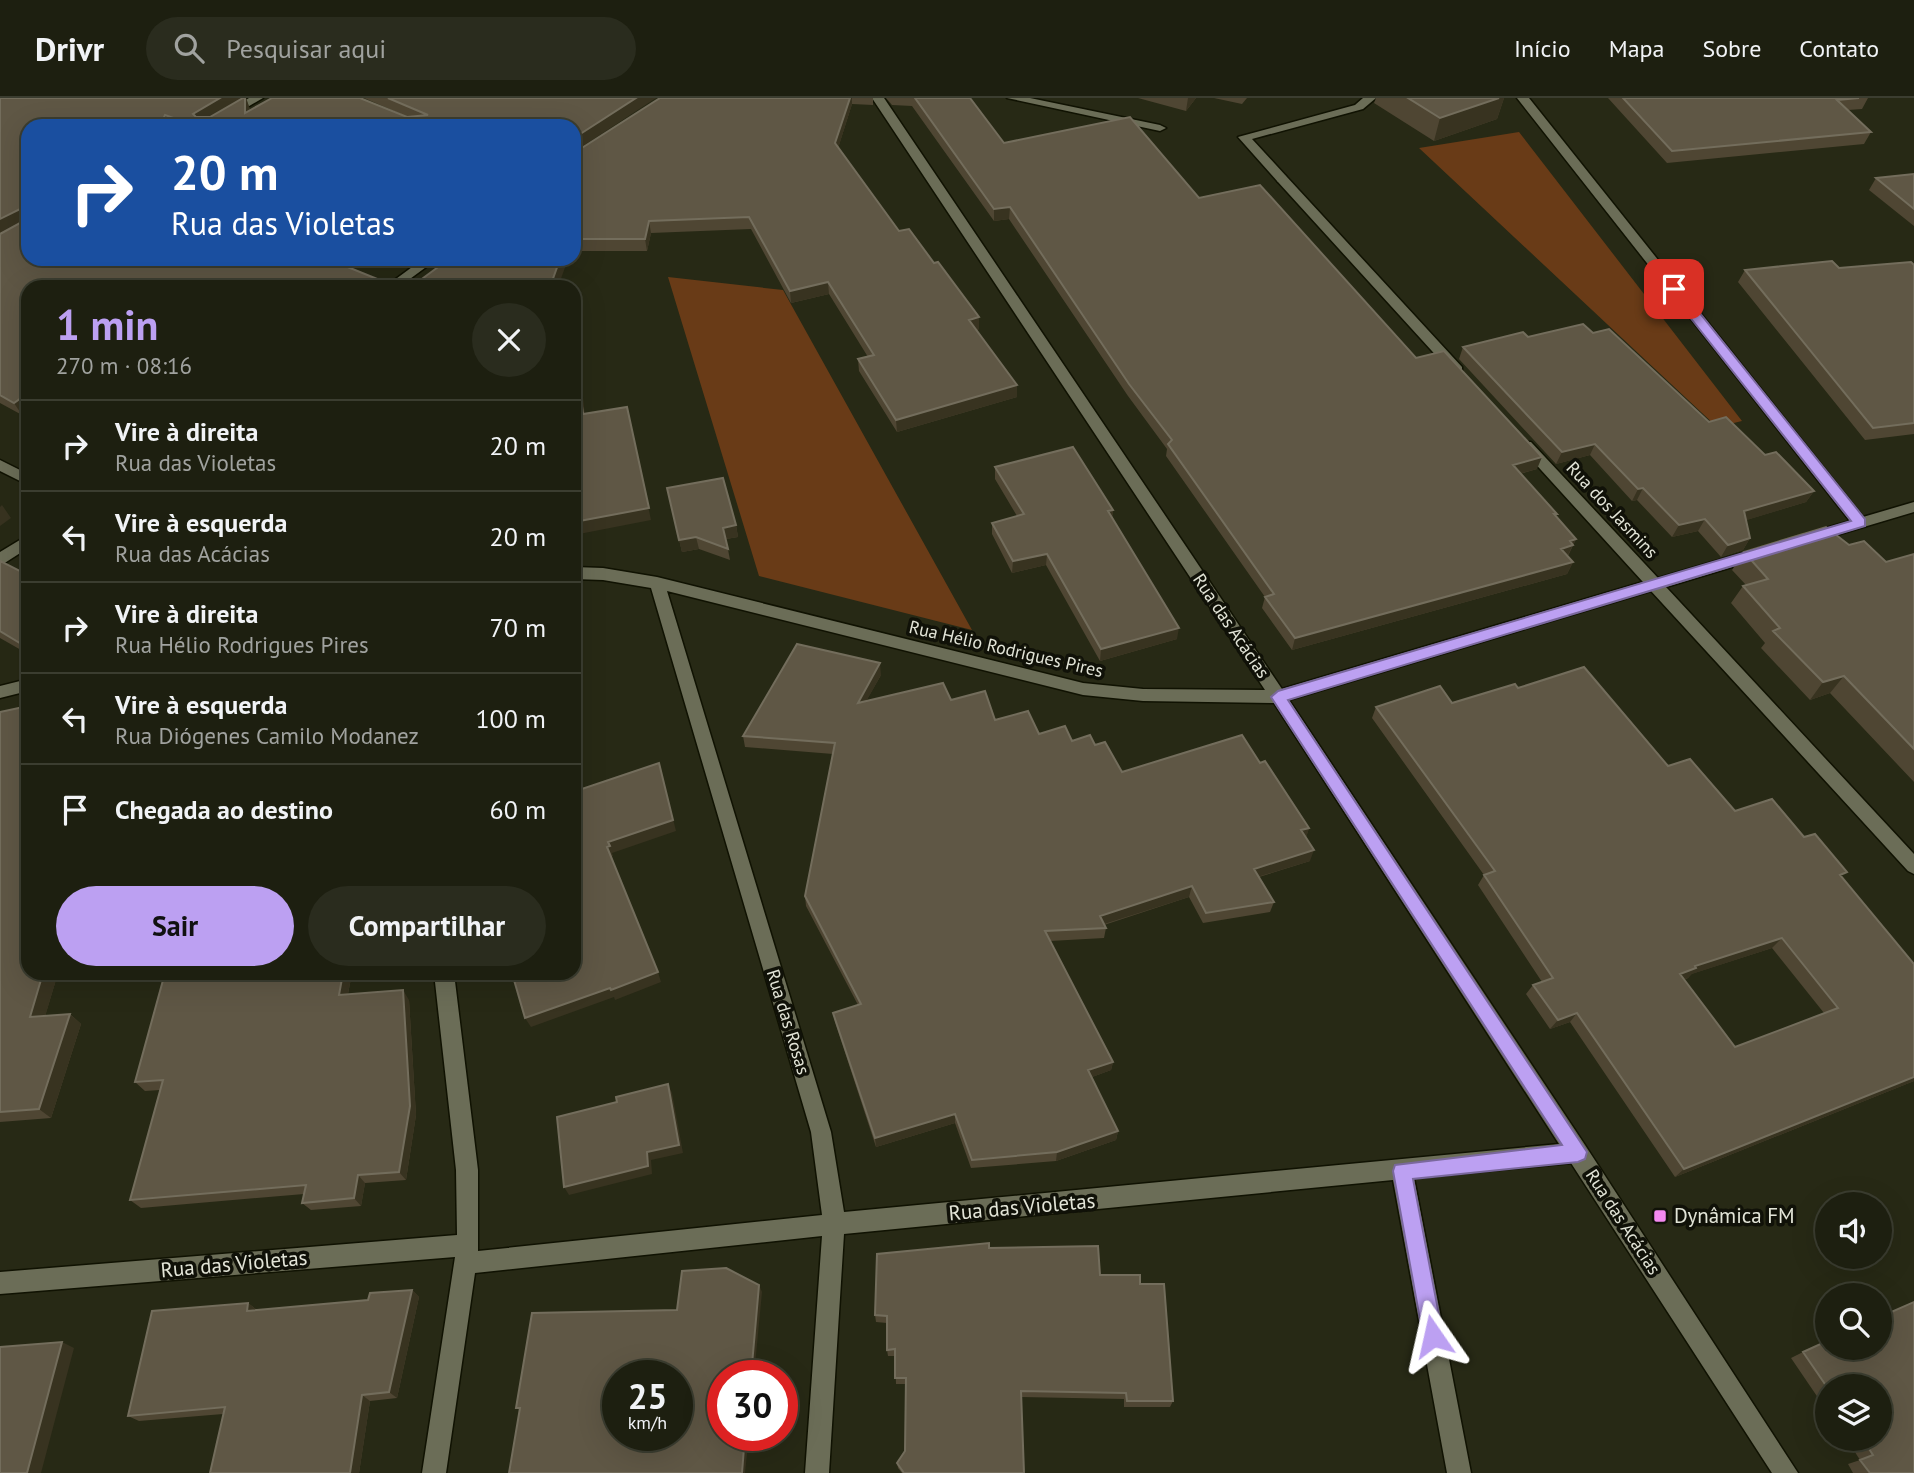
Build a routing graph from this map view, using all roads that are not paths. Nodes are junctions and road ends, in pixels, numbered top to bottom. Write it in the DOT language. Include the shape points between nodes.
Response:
graph roads {
  1 [pos="257,98"];
  2 [pos="878,98"];
  3 [pos="1013,98"];
  4 [pos="1370,98"];
  5 [pos="1523,98"];
  6 [pos="220,119"];
  7 [pos="1160,128"];
  8 [pos="421,266"];
  9 [pos="401,280"];
  10 [pos="1468,382"];
  11 [pos="1515,432"];
  12 [pos="0,465"];
  13 [pos="21,476"];
  14 [pos="1914,507"];
  15 [pos="1860,523"];
  16 [pos="1796,542"];
  17 [pos="21,545"];
  18 [pos="1770,550"];
  19 [pos="0,560"];
  20 [pos="581,573"];
  21 [pos="657,583"];
  22 [pos="1655,584"];
  23 [pos="21,687"];
  24 [pos="0,692"];
  25 [pos="1278,697"];
  26 [pos="1914,866"];
  27 [pos="445,980"];
  28 [pos="1578,1152"];
  29 [pos="1402,1171"];
  30 [pos="834,1224"];
  31 [pos="467,1254"];
  32 [pos="0,1283"];
  33 [pos="434,1473"];
  34 [pos="817,1473"];
  35 [pos="1459,1473"];
  36 [pos="1786,1473"];
  1 -- 6 [label="street"];
  2 -- 25 [label="street, Rua das Acácias"];
  3 -- 7 [label="street"];
  4 -- 10 [label="street" via="1359,107 1244,138"];
  5 -- 15 [label="street"];
  8 -- 9 [label="street"];
  11 -- 22 [label="street, Rua dos Jasmins"];
  12 -- 13 [label="street"];
  14 -- 15 [label="street"];
  15 -- 16 [label="street"];
  17 -- 19 [label="street"];
  18 -- 22 [label="street, Rua Hélio Rodrigues Pires"];
  20 -- 21 [label="street, Rua Hélio Rodrigues Pires"];
  21 -- 25 [label="street, Rua Hélio Rodrigues Pires" via="1083,689 1143,695"];
  21 -- 30 [label="street, Rua das Rosas" via="821,1132"];
  22 -- 25 [label="street, Rua Hélio Rodrigues Pires"];
  22 -- 26 [label="street, Rua dos Jasmins"];
  23 -- 24 [label="street"];
  25 -- 28 [label="street, Rua das Acácias"];
  27 -- 31 [label="street" via="467,1170"];
  28 -- 29 [label="street, Rua das Violetas"];
  28 -- 36 [label="street, Rua das Acácias"];
  29 -- 30 [label="street, Rua das Violetas"];
  29 -- 35 [label="street"];
  30 -- 31 [label="street, Rua das Violetas"];
  30 -- 34 [label="street, Rua das Rosas"];
  31 -- 32 [label="street, Rua das Violetas"];
  31 -- 33 [label="street"];
}
